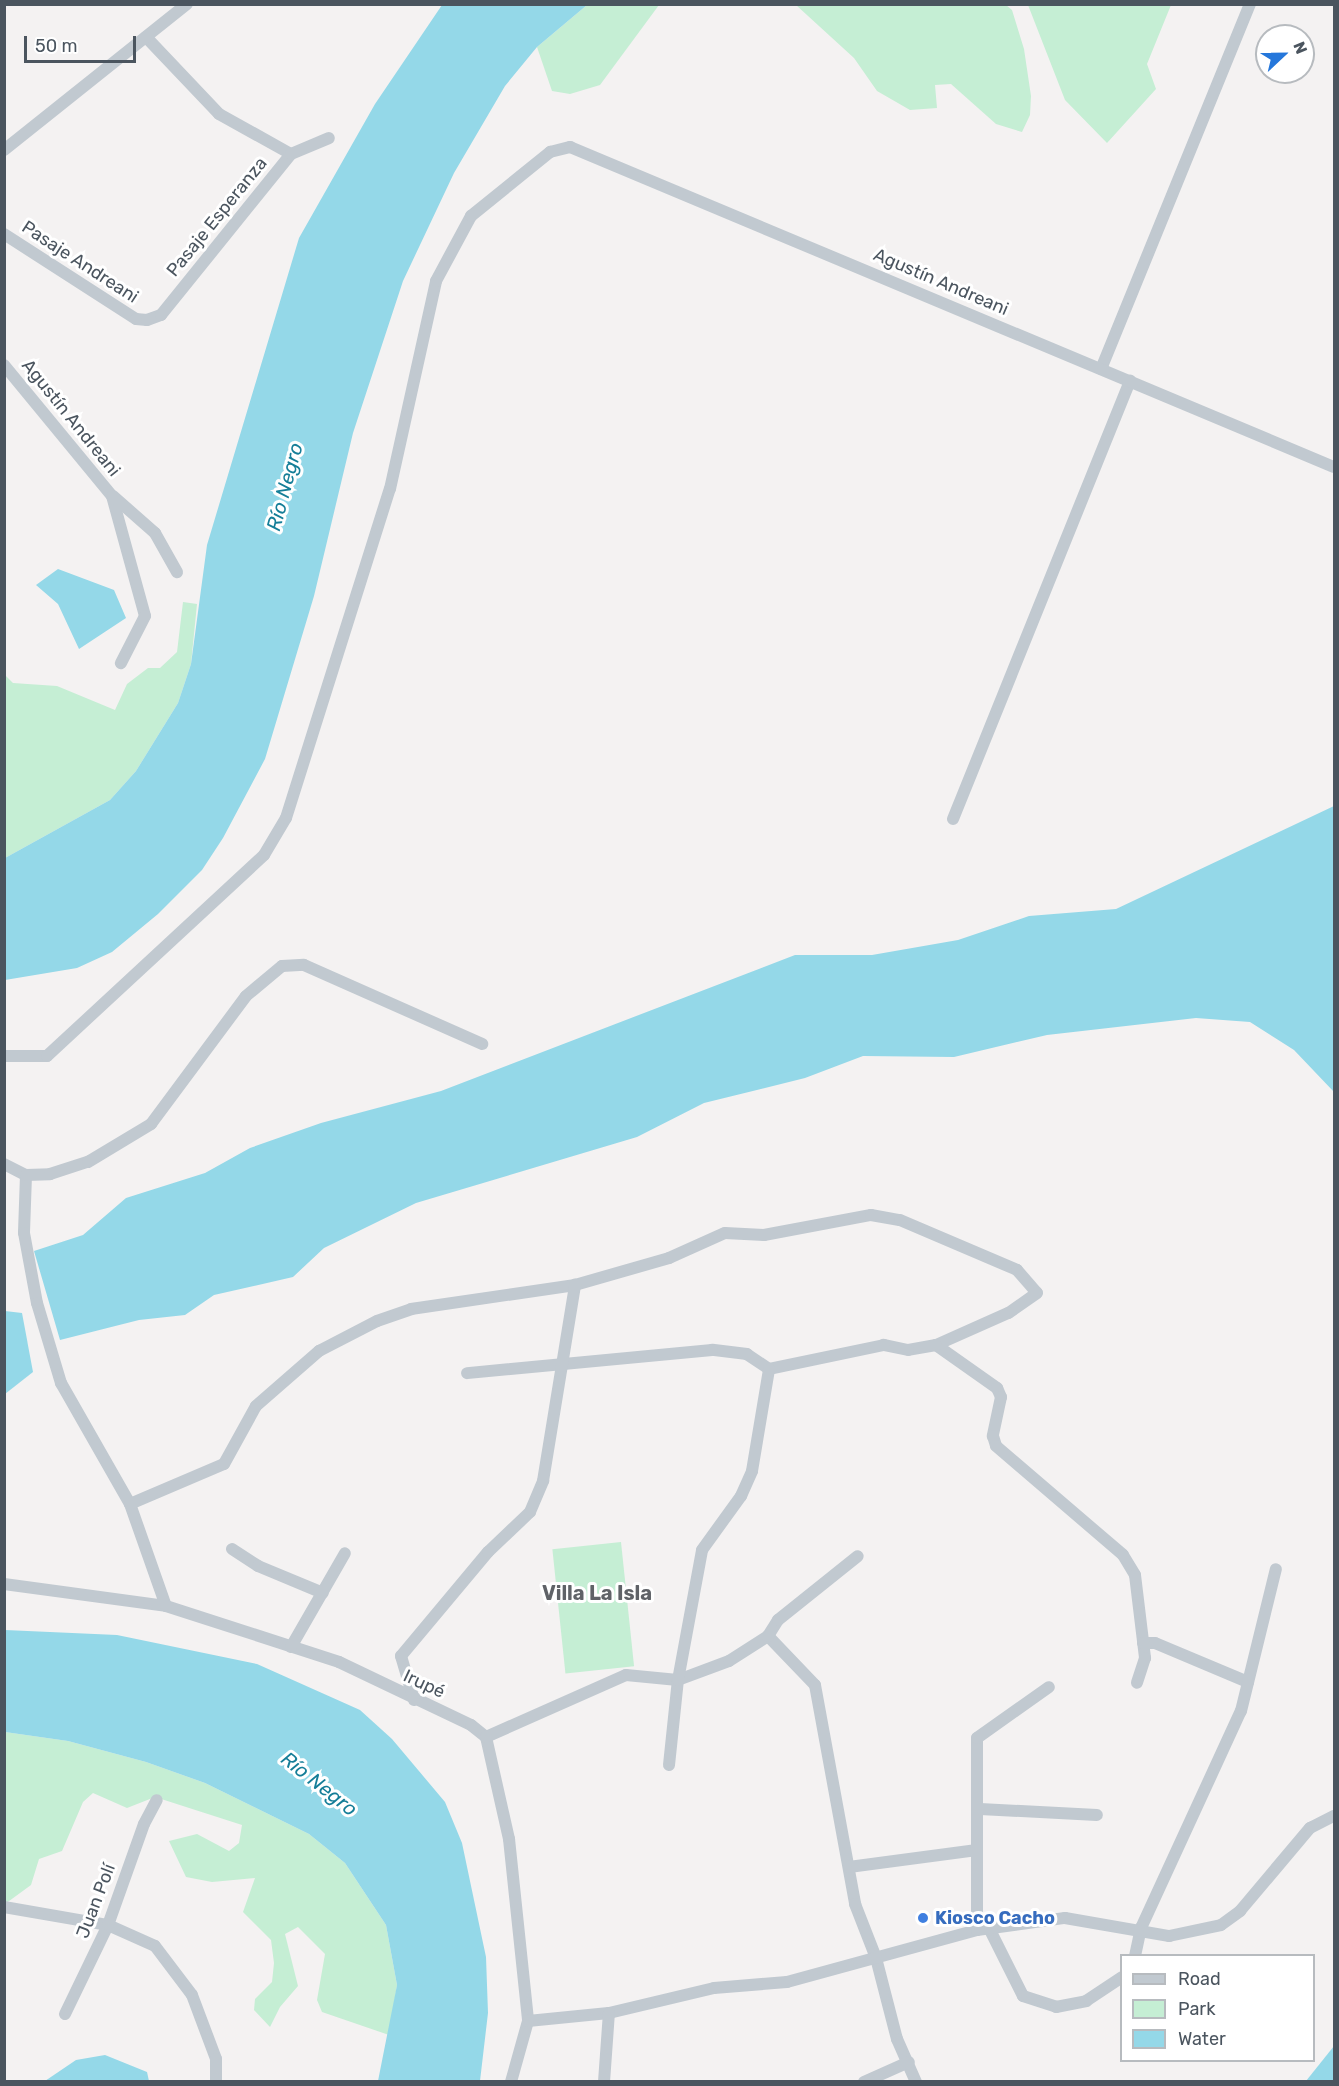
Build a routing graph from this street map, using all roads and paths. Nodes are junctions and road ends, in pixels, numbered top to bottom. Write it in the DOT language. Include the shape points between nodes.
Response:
graph roads {
  1 [pos="187,4"];
  2 [pos="1250,4"];
  3 [pos="146,37"];
  4 [pos="329,138"];
  5 [pos="4,150"];
  6 [pos="291,154"];
  7 [pos="4,234"];
  8 [pos="136,320"];
  9 [pos="4,364"];
  10 [pos="1101,369"];
  11 [pos="1130,380"];
  12 [pos="1335,467"];
  13 [pos="112,496"];
  14 [pos="177,572"];
  15 [pos="122,663"];
  16 [pos="953,819"];
  17 [pos="482,1044"];
  18 [pos="4,1056"];
  19 [pos="4,1164"];
  20 [pos="26,1175"];
  21 [pos="575,1285"];
  22 [pos="936,1345"];
  23 [pos="560,1365"];
  24 [pos="769,1368"];
  25 [pos="466,1373"];
  26 [pos="130,1504"];
  27 [pos="232,1549"];
  28 [pos="345,1552"];
  29 [pos="858,1556"];
  30 [pos="1276,1569"];
  31 [pos="4,1584"];
  32 [pos="322,1593"];
  33 [pos="166,1606"];
  34 [pos="768,1636"];
  35 [pos="1143,1643"];
  36 [pos="291,1647"];
  37 [pos="678,1680"];
  38 [pos="1248,1682"];
  39 [pos="1137,1683"];
  40 [pos="1049,1687"];
  41 [pos="414,1700"];
  42 [pos="486,1737"];
  43 [pos="669,1765"];
  44 [pos="157,1800"];
  45 [pos="980,1809"];
  46 [pos="1097,1815"];
  47 [pos="1335,1816"];
  48 [pos="977,1850"];
  49 [pos="849,1866"];
  50 [pos="4,1906"];
  51 [pos="108,1925"];
  52 [pos="1141,1928"];
  53 [pos="983,1929"];
  54 [pos="1135,1954"];
  55 [pos="876,1958"];
  56 [pos="1120,1978"];
  57 [pos="609,2013"];
  58 [pos="65,2014"];
  59 [pos="528,2021"];
  60 [pos="909,2062"];
  61 [pos="216,2082"];
  62 [pos="511,2082"];
  63 [pos="604,2082"];
  64 [pos="864,2082"];
  65 [pos="916,2082"];
  1 -- 3 [label="street"];
  2 -- 10 [label="street"];
  3 -- 5 [label="street"];
  3 -- 6 [label="street" via="219,114"];
  4 -- 6 [label="street, Pasaje Esperanza"];
  6 -- 8 [label="street, Pasaje Esperanza" via="161,315"];
  7 -- 8 [label="street, Pasaje Andreani"];
  9 -- 13 [label="street, Agustín Andreani"];
  10 -- 11 [label="street, Agustín Andreani"];
  10 -- 18 [label="street, Agustín Andreani" via="570,147 550,152 471,216 436,281 390,489 286,818 269,846 47,1056"];
  11 -- 12 [label="street, Agustín Andreani"];
  11 -- 16 [label="street"];
  13 -- 14 [label="street" via="155,533"];
  13 -- 15 [label="street, Agustín Andreani" via="145,616"];
  17 -- 20 [label="street" via="304,965 282,966 246,996 151,1124 88,1162 50,1174"];
  19 -- 20 [label="street"];
  20 -- 26 [label="street" via="24,1233 37,1303 62,1383"];
  21 -- 22 [label="street" via="669,1258 725,1233 764,1235 871,1215 900,1220 1017,1270 1037,1293 1008,1313"];
  21 -- 23 [label="street"];
  21 -- 26 [label="street" via="431,1305 377,1321 319,1351 256,1406 224,1464"];
  22 -- 24 [label="street" via="908,1350 884,1345"];
  22 -- 35 [label="street" via="997,1388 1001,1397 993,1436 996,1446 1123,1555 1135,1575"];
  23 -- 24 [label="street" via="712,1350 747,1354"];
  23 -- 25 [label="street"];
  23 -- 41 [label="street" via="543,1481 530,1512 488,1552 401,1656"];
  24 -- 37 [label="street" via="752,1471 741,1496 702,1551"];
  26 -- 33 [label="street"];
  27 -- 32 [label="street" via="258,1566"];
  28 -- 32 [label="street"];
  29 -- 34 [label="street" via="778,1620"];
  30 -- 38 [label="street"];
  31 -- 33 [label="street, Irupé"];
  32 -- 36 [label="street"];
  33 -- 36 [label="street, Irupé"];
  34 -- 37 [label="street" via="729,1661"];
  34 -- 49 [label="street" via="815,1685"];
  35 -- 38 [label="street" via="1155,1643"];
  35 -- 39 [label="street" via="1145,1658"];
  36 -- 41 [label="street, Irupé" via="339,1662"];
  37 -- 42 [label="street" via="626,1675"];
  37 -- 43 [label="street"];
  38 -- 52 [label="street" via="1241,1711"];
  40 -- 45 [label="street" via="977,1738"];
  41 -- 42 [label="street, Irupé"];
  42 -- 59 [label="street" via="509,1839"];
  44 -- 51 [label="street, Juan Polí"];
  45 -- 46 [label="street"];
  45 -- 48 [label="street"];
  47 -- 52 [label="street" via="1310,1828 1240,1911 1221,1925 1169,1936"];
  48 -- 49 [label="street"];
  48 -- 53 [label="street"];
  49 -- 55 [label="street" via="855,1904"];
  50 -- 51 [label="street"];
  51 -- 58 [label="street, Juan Polí"];
  51 -- 61 [label="street" via="155,1946 192,1995 216,2059"];
  52 -- 53 [label="street" via="1065,1918"];
  52 -- 54 [label="street"];
  53 -- 55 [label="street"];
  53 -- 56 [label="street" via="1023,1996 1056,2007 1086,2001"];
  55 -- 57 [label="street" via="787,1982 714,1988"];
  55 -- 60 [label="street" via="897,2039"];
  57 -- 59 [label="street"];
  57 -- 63 [label="street"];
  59 -- 62 [label="street"];
  60 -- 64 [label="street"];
  60 -- 65 [label="street"];
}
